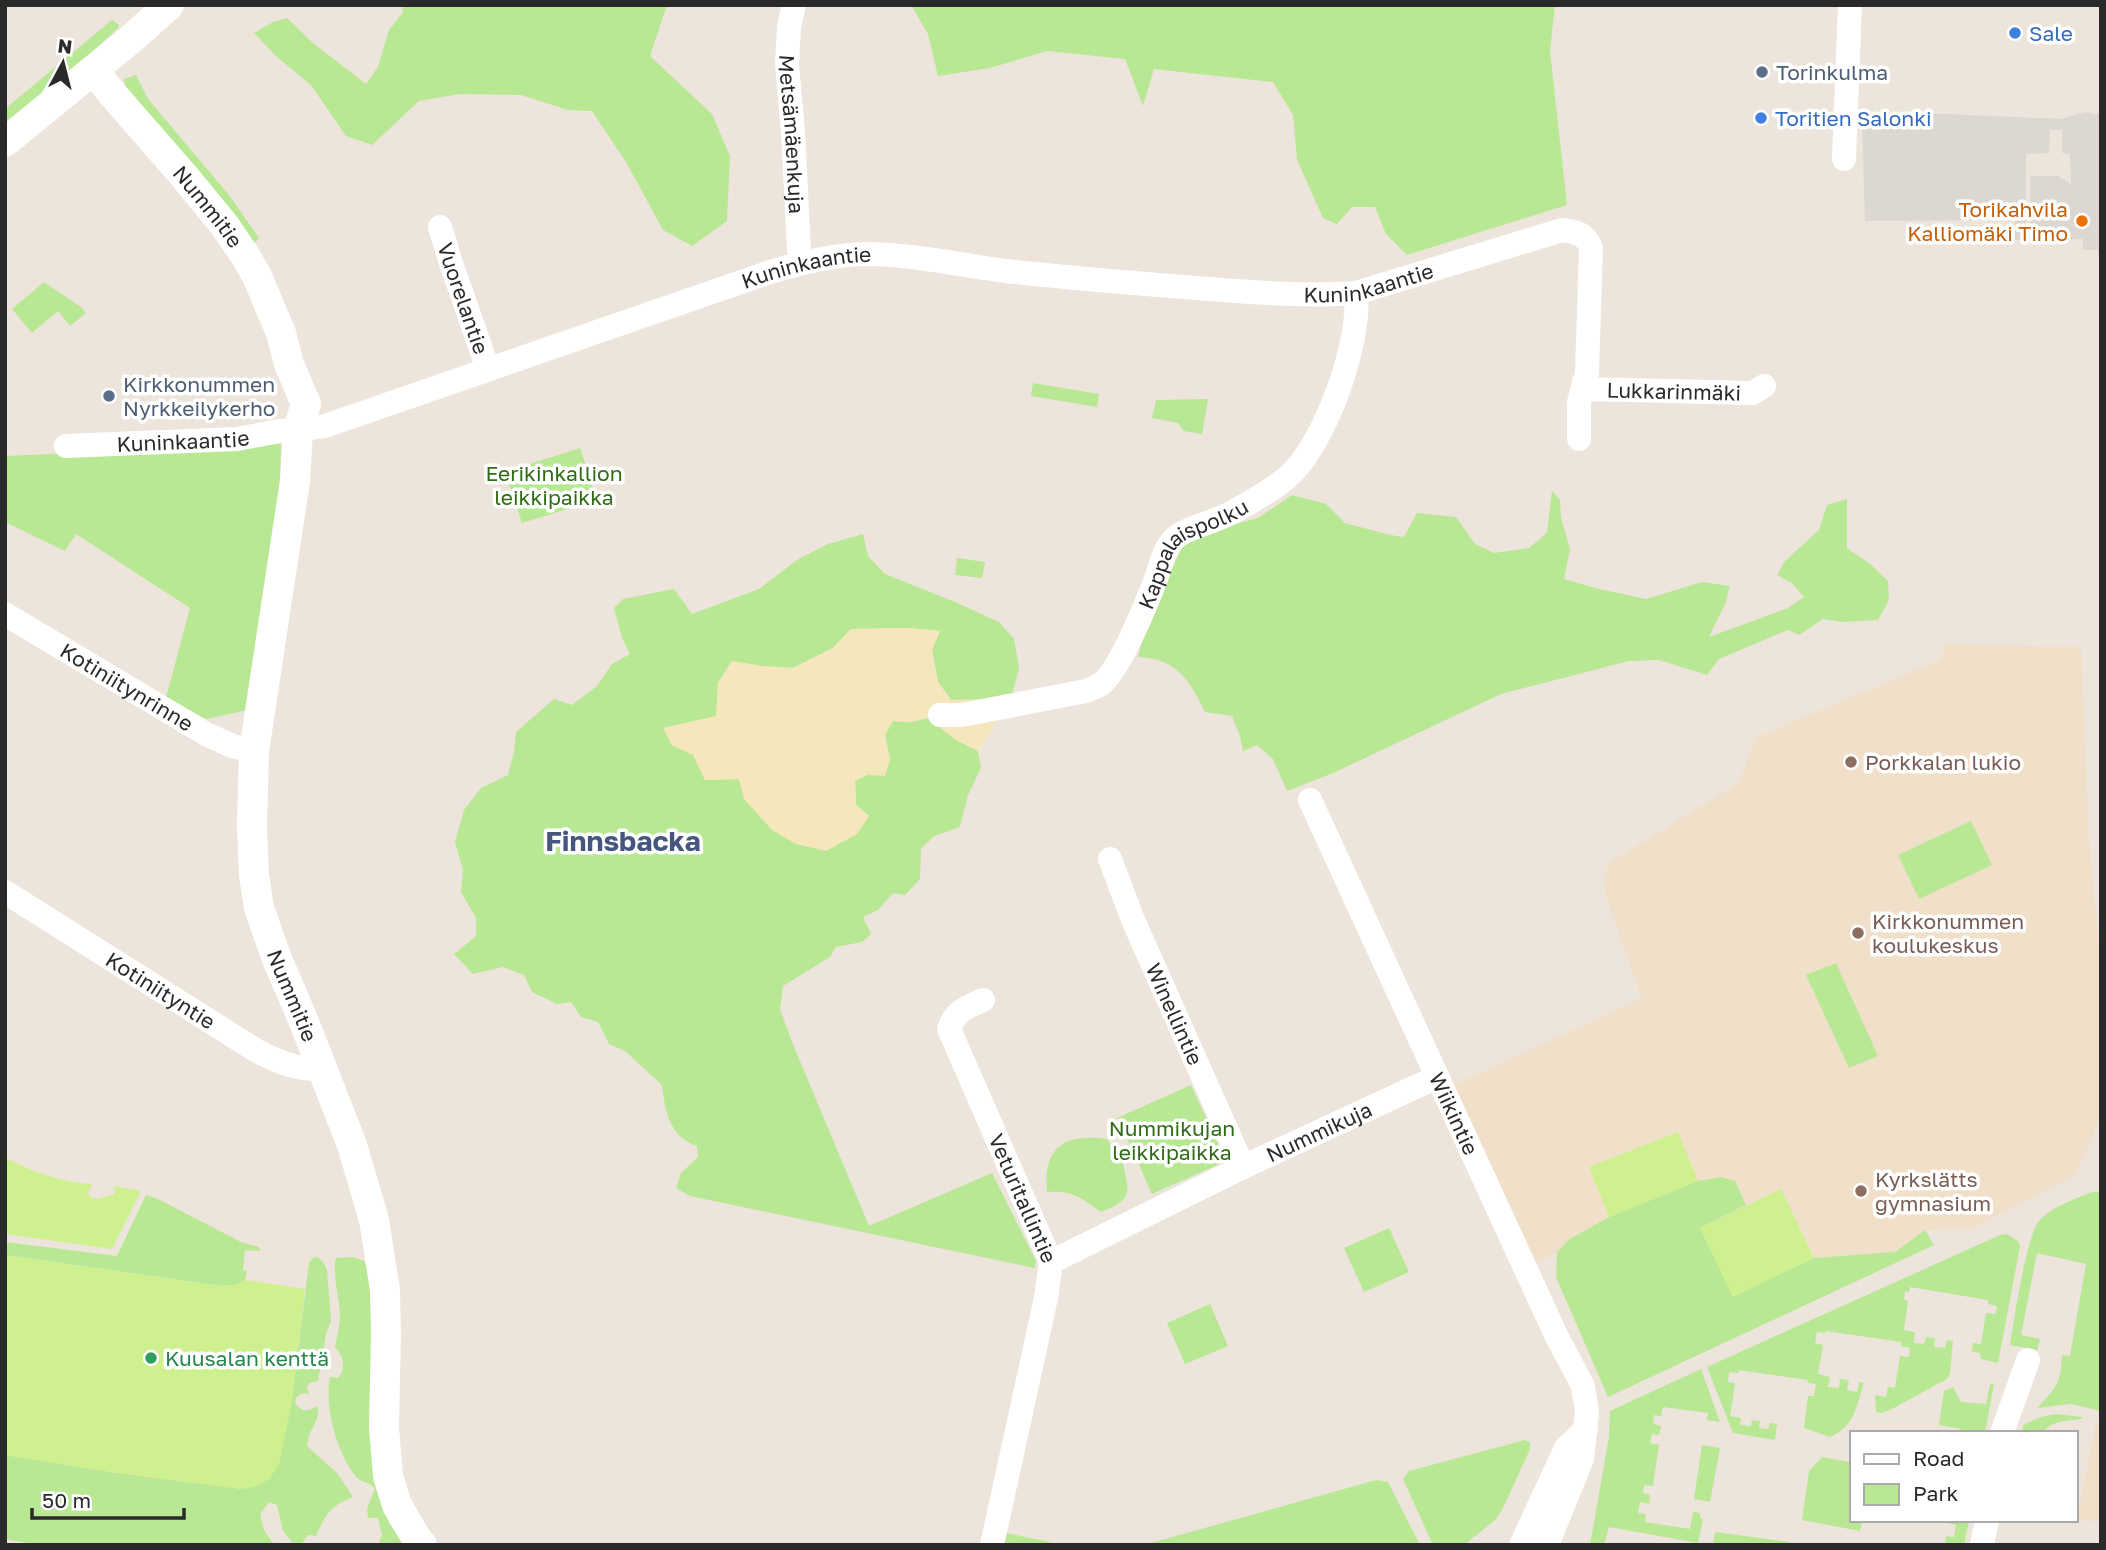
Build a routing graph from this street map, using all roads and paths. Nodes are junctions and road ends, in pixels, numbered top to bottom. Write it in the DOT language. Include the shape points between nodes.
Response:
graph roads {
  1 [pos="169,5"];
  2 [pos="794,5"];
  3 [pos="1850,5"];
  4 [pos="94,70"];
  5 [pos="5,142"];
  6 [pos="1844,159"];
  7 [pos="440,227"];
  8 [pos="1562,230"];
  9 [pos="803,262"];
  10 [pos="1356,293"];
  11 [pos="488,369"];
  12 [pos="1764,386"];
  13 [pos="1583,389"];
  14 [pos="298,430"];
  15 [pos="1579,439"];
  16 [pos="66,446"];
  17 [pos="5,614"];
  18 [pos="940,715"];
  19 [pos="254,751"];
  20 [pos="1310,800"];
  21 [pos="1110,859"];
  22 [pos="5,891"];
  23 [pos="983,1000"];
  24 [pos="322,1069"];
  25 [pos="1437,1077"];
  26 [pos="1243,1167"];
  27 [pos="1051,1262"];
  28 [pos="2028,1360"];
  29 [pos="1586,1429"];
  30 [pos="2003,1431"];
  31 [pos="1987,1522"];
  32 [pos="422,1545"];
  33 [pos="992,1545"];
  34 [pos="1521,1545"];
  35 [pos="1546,1545"];
  36 [pos="1982,1545"];
  1 -- 4 [label="street"];
  2 -- 9 [label="street, Metsämäenkuja" via="787,64"];
  3 -- 6 [label="street"];
  4 -- 5 [label="street"];
  4 -- 14 [label="street, Nummitie" via="225,226 257,276 281,333 289,364 289,407"];
  7 -- 11 [label="street, Vuorelantie"];
  8 -- 10 [label="street, Kuninkaantie"];
  8 -- 13 [label="street, Lukkarinmäki" via="1579,233 1591,248"];
  9 -- 10 [label="street, Kuninkaantie" via="863,254 903,256 1127,283 1245,292"];
  9 -- 11 [label="street, Kuninkaantie"];
  10 -- 18 [label="street, Kappalaispolku" via="1358,310 1350,350 1317,440 1272,489 1226,516 1175,537 1109,676 1086,691 962,715"];
  11 -- 14 [label="street, Kuninkaantie" via="340,422"];
  12 -- 13 [label="street, Lukkarinmäki" via="1753,393"];
  13 -- 15 [label="street, Lukkarinmäki"];
  14 -- 16 [label="street, Kuninkaantie" via="237,439"];
  14 -- 19 [label="street, Nummitie" via="295,481"];
  17 -- 19 [label="street, Kotiniitynrinne" via="206,734"];
  19 -- 24 [label="street, Nummitie" via="252,825 259,908"];
  20 -- 25 [label="street, Wiikintie"];
  21 -- 26 [label="street, Winellintie"];
  22 -- 24 [label="street, Kotiniityntie" via="257,1051 286,1066"];
  23 -- 27 [label="street, Veturitallintie" via="959,1011 950,1029"];
  24 -- 32 [label="street, Nummitie" via="352,1145 374,1220 385,1290 388,1476 397,1505"];
  25 -- 26 [label="street, Nummikuja"];
  25 -- 29 [label="street, Wiikintie" via="1583,1386"];
  26 -- 27 [label="street, Nummikuja"];
  27 -- 33 [label="street, Veturitallintie"];
  28 -- 30 [label="street"];
  29 -- 34 [label="street" via="1566,1448"];
  29 -- 35 [label="street, Wiikintie" via="1582,1459"];
  31 -- 36 [label="street"];
}
